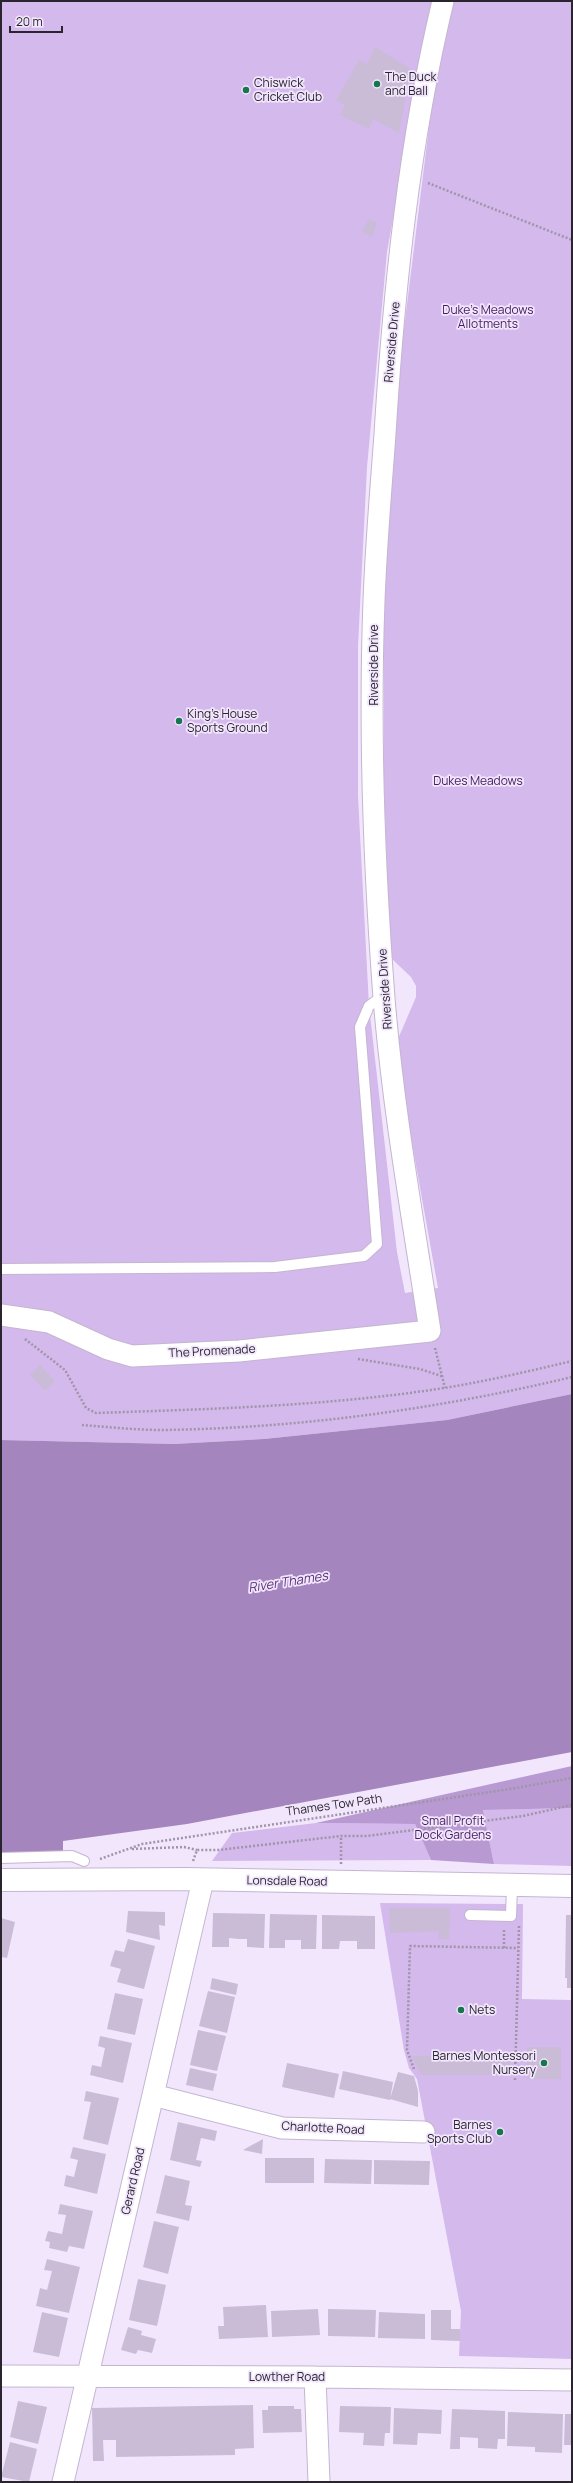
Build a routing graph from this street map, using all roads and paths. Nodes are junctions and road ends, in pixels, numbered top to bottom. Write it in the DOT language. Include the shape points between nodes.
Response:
graph roads {
  1 [pos="443,1"];
  2 [pos="411,176"];
  3 [pos="572,240"];
  4 [pos="384,995"];
  5 [pos="1,1269"];
  6 [pos="1,1315"];
  7 [pos="430,1331"];
  8 [pos="19,1336"];
  9 [pos="353,1358"];
  10 [pos="572,1361"];
  11 [pos="444,1377"];
  12 [pos="572,1377"];
  13 [pos="445,1388"];
  14 [pos="82,1425"];
  15 [pos="572,1778"];
  16 [pos="572,1805"];
  17 [pos="341,1836"];
  18 [pos="127,1850"];
  19 [pos="197,1850"];
  20 [pos="1,1858"];
  21 [pos="101,1859"];
  22 [pos="84,1861"];
  23 [pos="194,1879"];
  24 [pos="1,1880"];
  25 [pos="340,1881"];
  26 [pos="512,1886"];
  27 [pos="572,1886"];
  28 [pos="470,1915"];
  29 [pos="519,1925"];
  30 [pos="504,1937"];
  31 [pos="504,1948"];
  32 [pos="518,1948"];
  33 [pos="414,2069"];
  34 [pos="515,2080"];
  35 [pos="153,2096"];
  36 [pos="424,2132"];
  37 [pos="1,2376"];
  38 [pos="87,2377"];
  39 [pos="315,2377"];
  40 [pos="572,2380"];
  41 [pos="63,2482"];
  42 [pos="319,2482"];
  1 -- 2 [label="street, Riverside Drive" via="413,145"];
  2 -- 3 [label="path"];
  2 -- 4 [label="street, Riverside Drive" via="389,372 374,601 376,864"];
  4 -- 5 [label="lane" via="369,1006 360,1027 377,1244 364,1256 275,1266"];
  4 -- 7 [label="street, Riverside Drive" via="407,1183"];
  6 -- 7 [label="street, The Promenade" via="48,1322 108,1349 132,1356 239,1351"];
  7 -- 11 [label="path"];
  8 -- 13 [label="path" via="46,1353 65,1370 86,1408 96,1413 238,1408"];
  9 -- 11 [label="path" via="420,1369"];
  10 -- 13 [label="path"];
  11 -- 13 [label="path"];
  12 -- 14 [label="path" via="434,1406 326,1420 162,1430"];
  15 -- 18 [label="path, Thames Tow Path" via="510,1790 150,1843"];
  16 -- 17 [label="path" via="523,1816 367,1836"];
  17 -- 19 [label="path" via="218,1850"];
  17 -- 25 [label="path"];
  18 -- 19 [label="path" via="184,1847"];
  18 -- 21 [label="path, Thames Tow Path"];
  19 -- 23 [label="path"];
  20 -- 22 [label="lane" via="72,1856"];
  23 -- 24 [label="main road, Lonsdale Road"];
  23 -- 25 [label="main road, Lonsdale Road"];
  23 -- 35 [label="street, Gerard Road"];
  25 -- 26 [label="main road, Lonsdale Road"];
  26 -- 27 [label="main road, Lonsdale Road"];
  26 -- 28 [label="lane" via="511,1916"];
  29 -- 32 [label="path"];
  30 -- 31 [label="path"];
  31 -- 32 [label="path"];
  31 -- 33 [label="path" via="410,1946 407,2050"];
  32 -- 34 [label="path"];
  35 -- 36 [label="street, Charlotte Road" via="282,2128"];
  35 -- 38 [label="street, Gerard Road"];
  37 -- 38 [label="street, Lowther Road"];
  38 -- 39 [label="street, Lowther Road"];
  38 -- 41 [label="street, Gerard Road"];
  39 -- 40 [label="street, Lowther Road"];
  39 -- 42 [label="street"];
}
